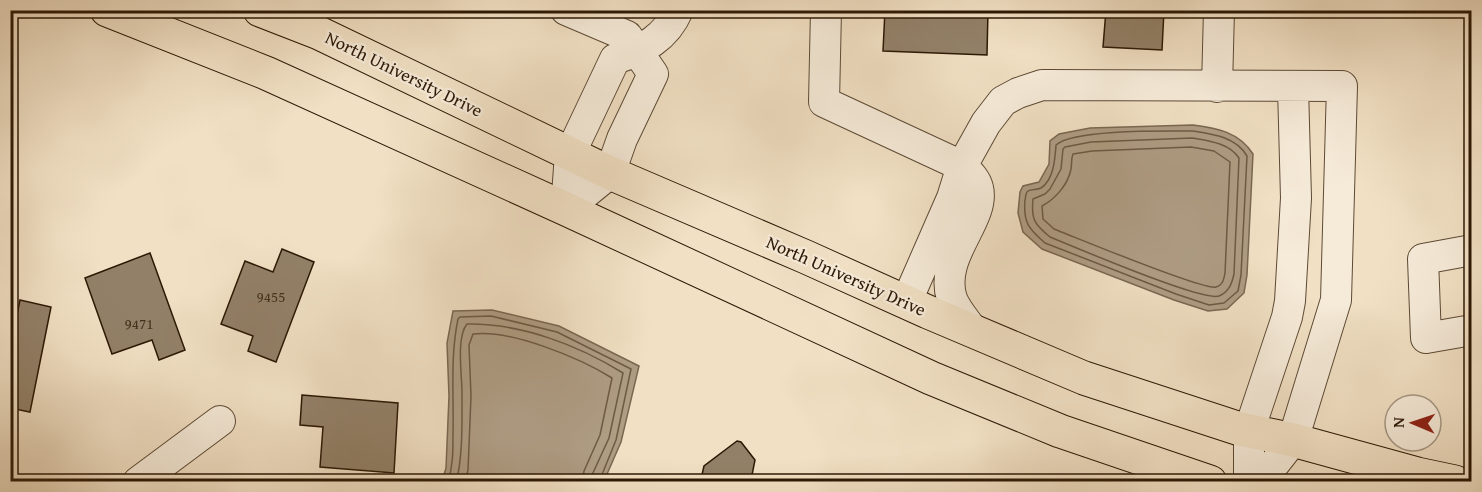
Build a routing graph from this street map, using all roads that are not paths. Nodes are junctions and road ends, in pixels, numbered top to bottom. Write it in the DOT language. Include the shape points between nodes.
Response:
graph roads {
  1 [pos="107,10"];
  2 [pos="260,10"];
  3 [pos="566,10"];
  4 [pos="678,10"];
  5 [pos="826,10"];
  6 [pos="1219,10"];
  7 [pos="595,16"];
  8 [pos="638,52"];
  9 [pos="1217,87"];
  10 [pos="1293,87"];
  11 [pos="570,154"];
  12 [pos="962,166"];
  13 [pos="610,173"];
  14 [pos="566,209"];
  15 [pos="1472,250"];
  16 [pos="906,303"];
  17 [pos="1472,330"];
  18 [pos="972,331"];
  19 [pos="220,421"];
  20 [pos="1249,431"];
  21 [pos="1293,441"];
  22 [pos="138,482"];
  23 [pos="1210,482"];
  24 [pos="1249,482"];
  25 [pos="1260,482"];
  26 [pos="1455,482"];
  1 -- 14 [label="main road" via="266,74"];
  2 -- 11 [label="main road, North University Drive" via="318,33"];
  3 -- 7 [label="street"];
  4 -- 8 [label="street" via="671,27"];
  5 -- 12 [label="street" via="824,102"];
  6 -- 9 [label="street"];
  7 -- 8 [label="street" via="627,36"];
  8 -- 11 [label="street" via="615,59"];
  8 -- 13 [label="street" via="653,74"];
  9 -- 10 [label="street"];
  9 -- 12 [label="street" via="1042,85 1003,101"];
  10 -- 20 [label="street" via="1296,198 1290,301"];
  10 -- 21 [label="street" via="1342,86 1336,300"];
  11 -- 13 [label="main road, North University Drive"];
  11 -- 14 [label="street"];
  12 -- 16 [label="street"];
  12 -- 18 [label="street" via="979,189 977,209 952,263 952,299"];
  13 -- 14 [label="street"];
  13 -- 16 [label="main road, North University Drive"];
  14 -- 23 [label="main road" via="931,378 1060,431"];
  15 -- 17 [label="street" via="1423,259 1426,338"];
  16 -- 18 [label="main road, North University Drive"];
  18 -- 20 [label="main road, North University Drive" via="1084,378"];
  19 -- 22 [label="street"];
  20 -- 21 [label="main road, North University Drive"];
  20 -- 24 [label="street"];
  21 -- 25 [label="street"];
  21 -- 26 [label="main road, North University Drive"];
}
